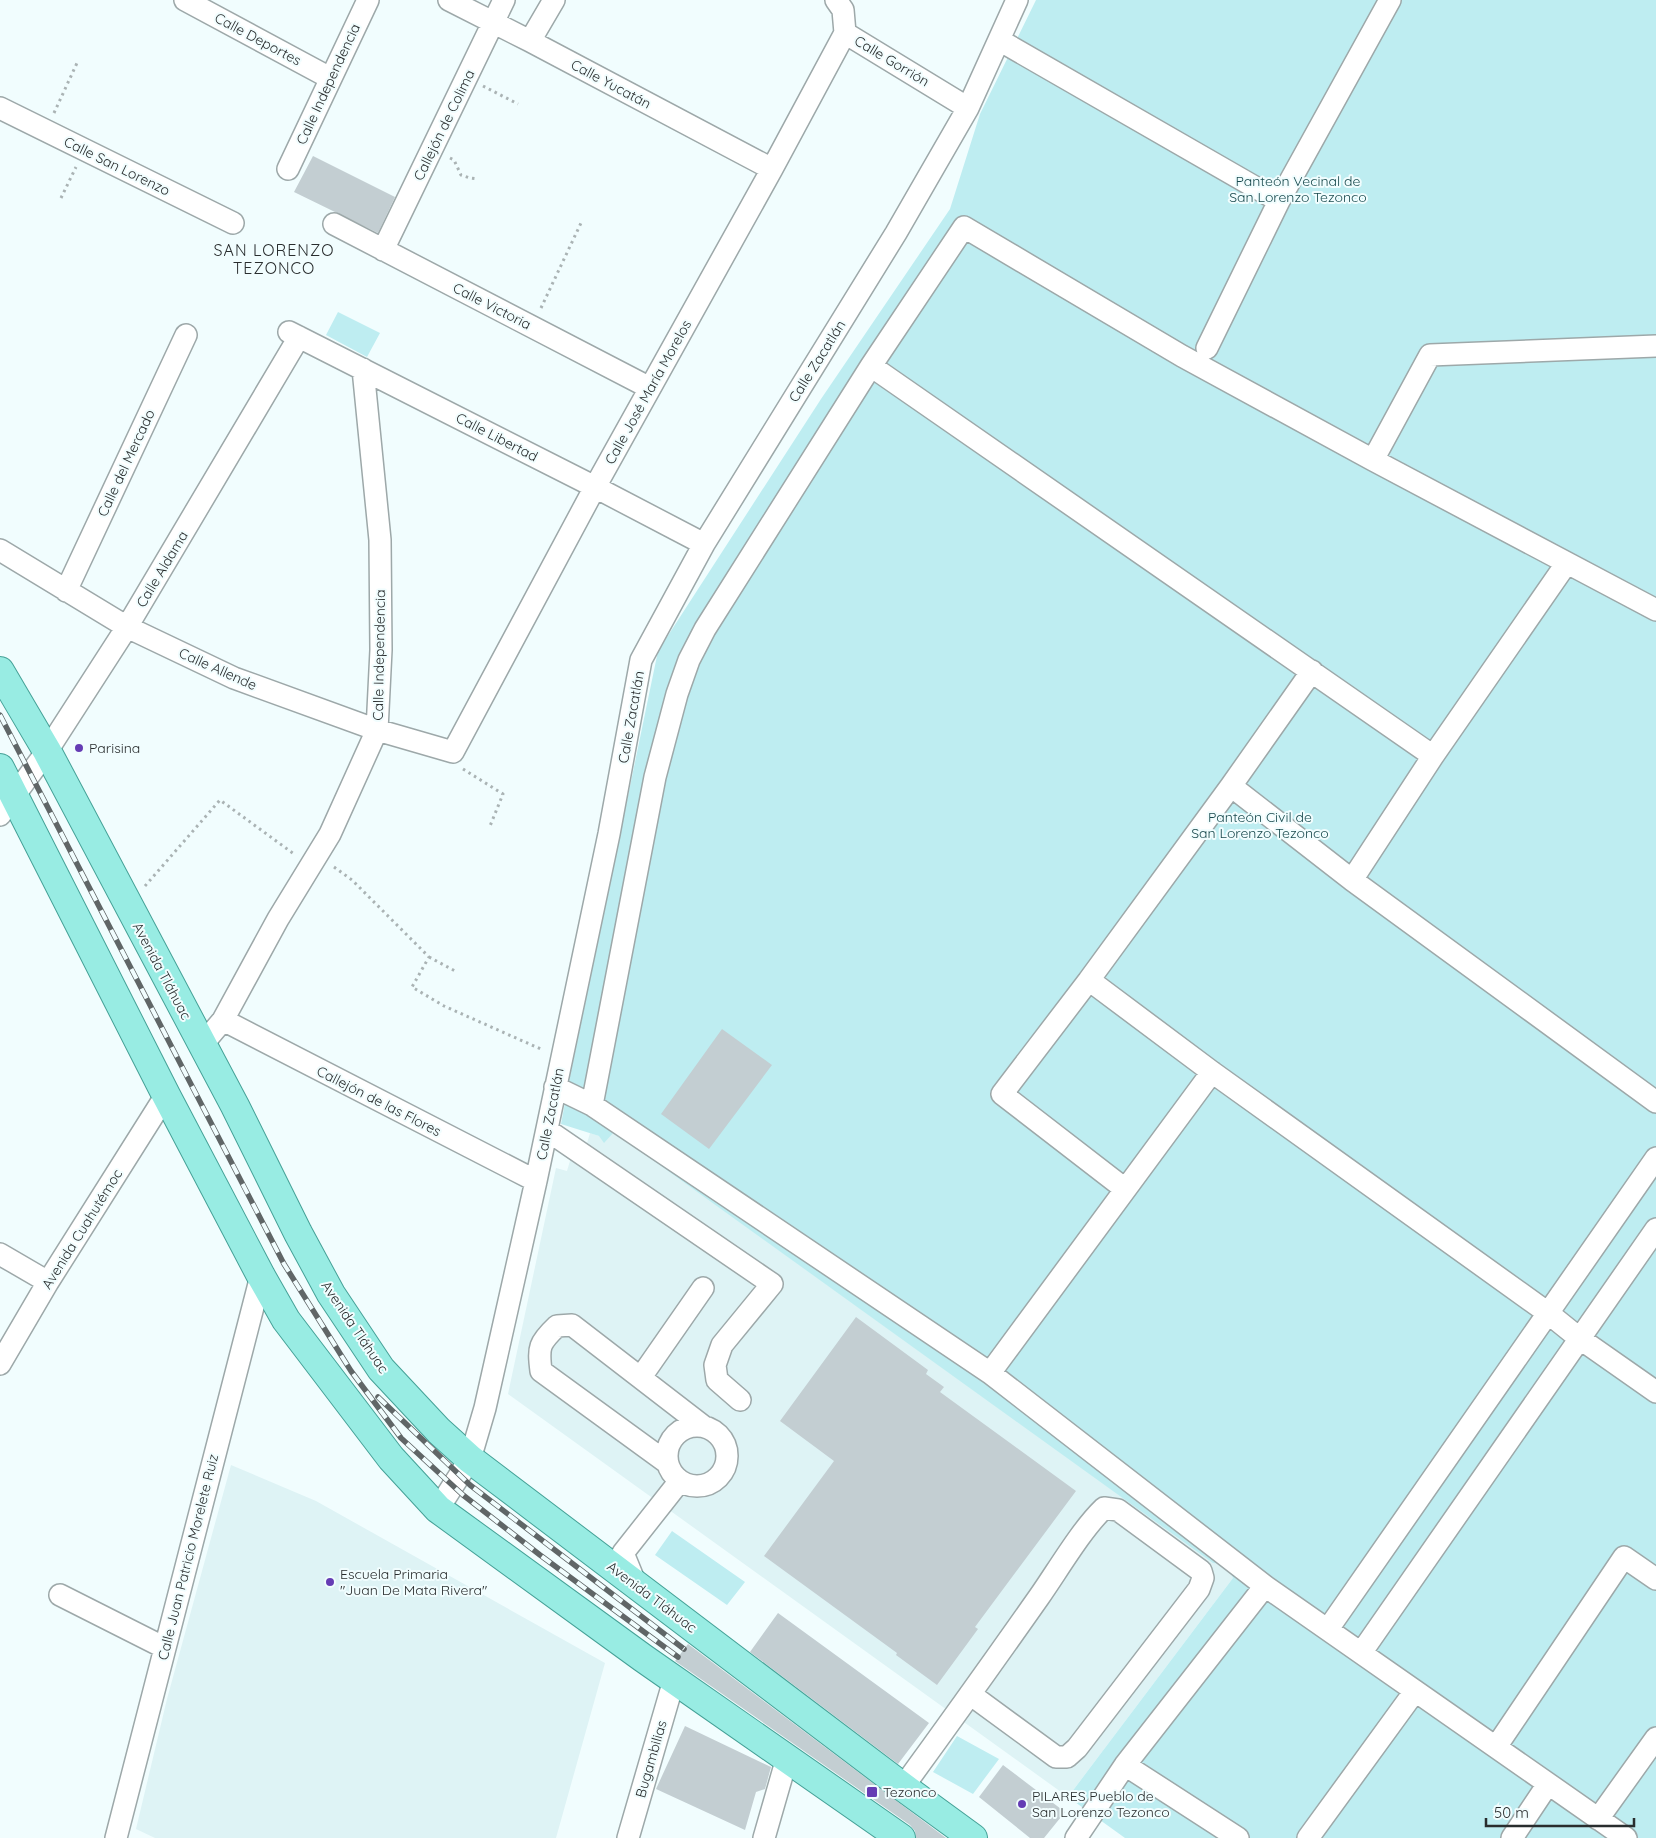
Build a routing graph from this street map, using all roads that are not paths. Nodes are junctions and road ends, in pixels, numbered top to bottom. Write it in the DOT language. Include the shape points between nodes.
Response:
graph roads {
  1 [pos="186,0"];
  2 [pos="368,0"];
  3 [pos="449,0"];
  4 [pos="504,0"];
  5 [pos="554,0"];
  6 [pos="836,0"];
  7 [pos="1017,0"];
  8 [pos="1390,0"];
  9 [pos="494,22"];
  10 [pos="845,33"];
  11 [pos="999,40"];
  12 [pos="530,41"];
  13 [pos="330,78"];
  14 [pos="0,108"];
  15 [pos="968,108"];
  16 [pos="288,169"];
  17 [pos="772,169"];
  18 [pos="1279,201"];
  19 [pos="233,223"];
  20 [pos="334,224"];
  21 [pos="383,250"];
  22 [pos="294,334"];
  23 [pos="186,335"];
  24 [pos="1656,346"];
  25 [pos="1207,348"];
  26 [pos="871,366"];
  27 [pos="364,369"];
  28 [pos="650,388"];
  29 [pos="1373,460"];
  30 [pos="595,487"];
  31 [pos="704,544"];
  32 [pos="0,550"];
  33 [pos="1566,564"];
  34 [pos="66,591"];
  35 [pos="1656,610"];
  36 [pos="128,628"];
  37 [pos="0,671"];
  38 [pos="1312,671"];
  39 [pos="377,730"];
  40 [pos="47,751"];
  41 [pos="453,752"];
  42 [pos="1433,756"];
  43 [pos="0,768"];
  44 [pos="1231,786"];
  45 [pos="7,805"];
  46 [pos="1352,880"];
  47 [pos="1089,980"];
  48 [pos="223,1020"];
  49 [pos="202,1046"];
  50 [pos="1212,1072"];
  51 [pos="555,1087"];
  52 [pos="166,1095"];
  53 [pos="1656,1102"];
  54 [pos="592,1106"];
  55 [pos="546,1130"];
  56 [pos="1656,1158"];
  57 [pos="536,1181"];
  58 [pos="1125,1189"];
  59 [pos="1656,1229"];
  60 [pos="0,1254"];
  61 [pos="261,1276"];
  62 [pos="48,1282"];
  63 [pos="703,1288"];
  64 [pos="1548,1313"];
  65 [pos="1579,1338"];
  66 [pos="0,1364"];
  67 [pos="990,1374"];
  68 [pos="641,1377"];
  69 [pos="1656,1392"];
  70 [pos="740,1400"];
  71 [pos="704,1426"];
  72 [pos="470,1459"];
  73 [pos="666,1462"];
  74 [pos="679,1482"];
  75 [pos="438,1509"];
  76 [pos="1656,1579"];
  77 [pos="636,1586"];
  78 [pos="1265,1586"];
  79 [pos="60,1594"];
  80 [pos="1328,1629"];
  81 [pos="165,1648"];
  82 [pos="1361,1653"];
  83 [pos="674,1680"];
  84 [pos="1415,1691"];
  85 [pos="970,1694"];
  86 [pos="1656,1738"];
  87 [pos="1496,1747"];
  88 [pos="787,1758"];
  89 [pos="1126,1765"];
  90 [pos="1548,1784"];
  91 [pos="903,1787"];
  92 [pos="1598,1819"];
  93 [pos="116,1838"];
  94 [pos="628,1838"];
  95 [pos="764,1838"];
  96 [pos="901,1838"];
  97 [pos="973,1838"];
  98 [pos="1076,1838"];
  99 [pos="1238,1838"];
  100 [pos="1308,1838"];
  101 [pos="1512,1838"];
  102 [pos="1626,1838"];
  1 -- 13 [label="street, Calle Deportes"];
  2 -- 13 [label="street, Calle Independencia"];
  3 -- 9 [label="street, Calle Yucatán"];
  4 -- 9 [label="street, Callejón de Colima"];
  5 -- 12 [label="street"];
  6 -- 10 [label="street, Calle Gorrión" via="842,10"];
  7 -- 11 [label="street, Calle Zacatlán"];
  8 -- 18 [label="street"];
  9 -- 12 [label="street, Calle Yucatán"];
  9 -- 21 [label="street, Callejón de Colima"];
  10 -- 15 [label="street, Calle Gorrión"];
  10 -- 17 [label="street, Calle José María Morelos"];
  11 -- 15 [label="street, Calle Zacatlán"];
  11 -- 18 [label="street"];
  12 -- 17 [label="street, Calle Yucatán"];
  13 -- 16 [label="street, Calle Independencia"];
  14 -- 19 [label="street, Calle San Lorenzo"];
  15 -- 31 [label="street, Calle Zacatlán" via="896,233"];
  17 -- 28 [label="street, Calle José María Morelos"];
  18 -- 25 [label="street"];
  20 -- 21 [label="street, Calle Victoria"];
  21 -- 28 [label="street, Calle Victoria"];
  22 -- 27 [label="street, Calle Libertad"];
  22 -- 36 [label="street, Calle Aldama"];
  23 -- 34 [label="street, Calle del Mercado"];
  24 -- 29 [label="street" via="1430,355"];
  26 -- 29 [label="street" via="964,227 1182,356"];
  26 -- 38 [label="street"];
  26 -- 54 [label="street" via="705,629 689,660 655,777"];
  27 -- 30 [label="street, Calle Libertad"];
  27 -- 39 [label="street, Calle Independencia" via="380,540 381,650"];
  28 -- 30 [label="street, Calle José María Morelos"];
  29 -- 33 [label="street"];
  30 -- 31 [label="street, Calle Libertad"];
  30 -- 41 [label="street, Calle José María Morelos"];
  31 -- 51 [label="street, Calle Zacatlán" via="641,660 609,834"];
  32 -- 34 [label="street, Calle Allende"];
  33 -- 35 [label="street"];
  33 -- 42 [label="street"];
  34 -- 36 [label="street, Calle Allende"];
  36 -- 39 [label="street, Calle Allende" via="234,678"];
  36 -- 40 [label="street, Calle Aldama"];
  37 -- 40 [label="main road, Avenida Tláhuac"];
  38 -- 42 [label="street"];
  38 -- 44 [label="street"];
  39 -- 41 [label="street, Calle Allende"];
  39 -- 48 [label="street, Calle Independencia" via="330,834 278,919"];
  40 -- 45 [label="street, Calle Aldama"];
  40 -- 49 [label="main road, Avenida Tláhuac"];
  42 -- 46 [label="street"];
  43 -- 45 [label="main road"];
  44 -- 46 [label="street"];
  44 -- 47 [label="street"];
  45 -- 52 [label="main road"];
  46 -- 53 [label="street"];
  47 -- 50 [label="street"];
  47 -- 58 [label="street" via="1002,1094"];
  48 -- 49 [label="street, Calle Independencia"];
  48 -- 57 [label="street, Callejón de las Flores"];
  49 -- 72 [label="main road, Avenida Tláhuac" via="331,1294 381,1369"];
  50 -- 58 [label="street"];
  50 -- 64 [label="street"];
  51 -- 54 [label="street"];
  51 -- 55 [label="street, Calle Zacatlán"];
  52 -- 61 [label="main road"];
  52 -- 62 [label="street, Avenida Cuahutémoc"];
  54 -- 67 [label="street"];
  55 -- 57 [label="street, Calle Zacatlán"];
  55 -- 70 [label="street" via="772,1284 722,1346 716,1365 717,1380"];
  56 -- 64 [label="street"];
  57 -- 72 [label="street, Calle Zacatlán" via="485,1408"];
  58 -- 67 [label="street"];
  59 -- 65 [label="street"];
  60 -- 62 [label="street"];
  61 -- 75 [label="main road" via="286,1320 348,1403 391,1458"];
  61 -- 81 [label="street, Calle Juan Patricio Morelete Ruiz"];
  62 -- 66 [label="street, Avenida Cuahutémoc"];
  63 -- 68 [label="street"];
  64 -- 65 [label="street"];
  64 -- 80 [label="street"];
  65 -- 69 [label="street"];
  65 -- 82 [label="street"];
  67 -- 78 [label="street"];
  68 -- 71 [label="street"];
  68 -- 73 [label="street" via="572,1325 557,1326 543,1339 539,1354 541,1371"];
  71 -- 73 [label="street" via="680,1430 671,1439"];
  71 -- 74 [label="street" via="723,1440 727,1451 725,1468 714,1482 702,1487"];
  72 -- 75 [label="street, Calle Zacatlán"];
  72 -- 77 [label="main road, Avenida Tláhuac"];
  73 -- 74 [label="street"];
  74 -- 77 [label="street" via="623,1553"];
  75 -- 83 [label="main road"];
  76 -- 87 [label="street" via="1624,1557"];
  77 -- 91 [label="main road, Avenida Tláhuac"];
  78 -- 80 [label="street"];
  78 -- 89 [label="street"];
  79 -- 81 [label="street"];
  80 -- 82 [label="street"];
  81 -- 93 [label="street, Calle Juan Patricio Morelete Ruiz"];
  82 -- 84 [label="street"];
  83 -- 88 [label="main road"];
  83 -- 94 [label="street, Bugambilias"];
  84 -- 87 [label="street"];
  84 -- 100 [label="street"];
  85 -- 85 [label="street" via="1104,1508 1118,1510 1202,1571 1199,1589 1067,1757 1056,1757"];
  85 -- 91 [label="street"];
  86 -- 92 [label="street"];
  87 -- 90 [label="street"];
  88 -- 95 [label="street"];
  88 -- 96 [label="main road"];
  89 -- 98 [label="street"];
  89 -- 99 [label="street"];
  90 -- 92 [label="street"];
  90 -- 101 [label="street"];
  91 -- 97 [label="main road, Avenida Tláhuac"];
  92 -- 102 [label="street"];
}
